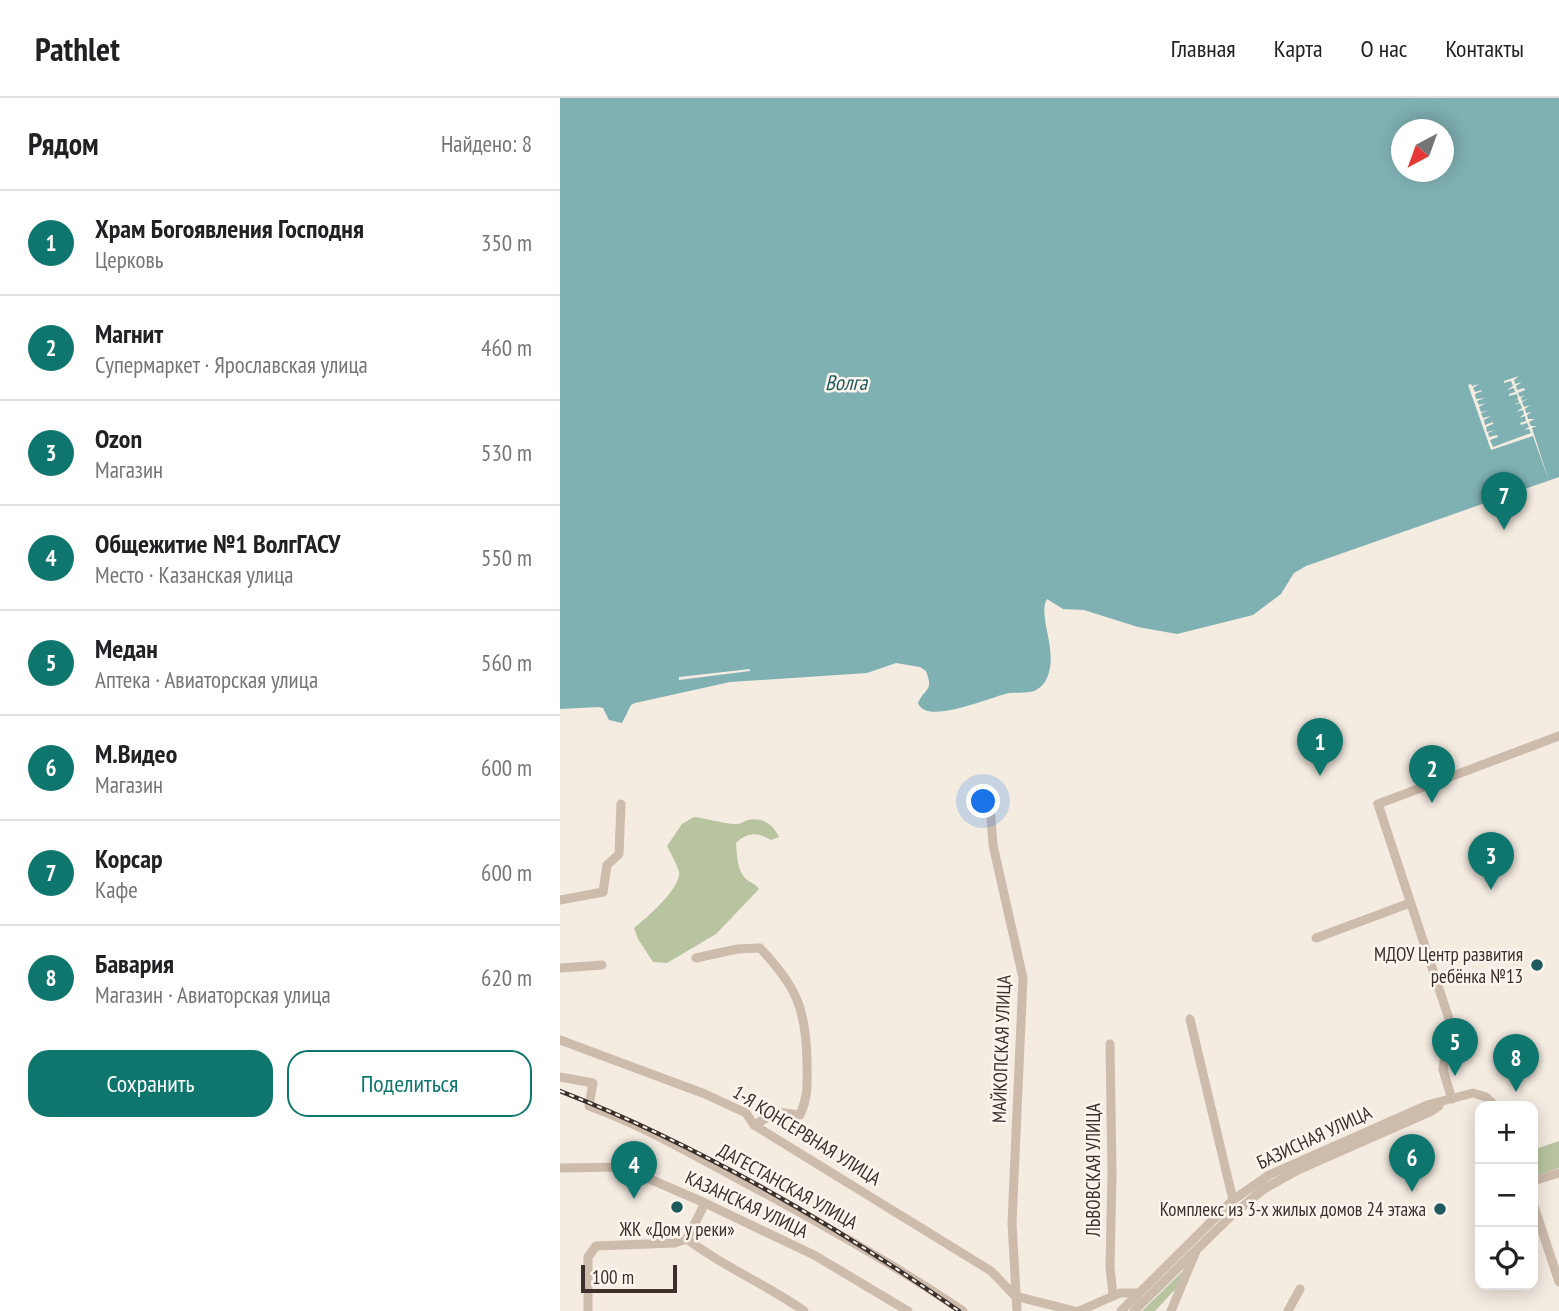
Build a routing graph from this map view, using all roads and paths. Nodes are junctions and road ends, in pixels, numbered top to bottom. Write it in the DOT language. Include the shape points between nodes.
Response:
graph roads {
  1 [pos="1559,736"];
  2 [pos="989,792"];
  3 [pos="621,804"];
  4 [pos="560,900"];
  5 [pos="1410,903"];
  6 [pos="1316,938"];
  7 [pos="696,958"];
  8 [pos="602,965"];
  9 [pos="560,968"];
  10 [pos="1190,1019"];
  11 [pos="560,1040"];
  12 [pos="1110,1044"];
  13 [pos="560,1077"];
  14 [pos="1448,1101"];
  15 [pos="1490,1101"];
  16 [pos="754,1125"];
  17 [pos="560,1168"];
  18 [pos="1559,1173"];
  19 [pos="1538,1179"];
  20 [pos="1233,1200"];
  21 [pos="705,1203"];
  22 [pos="1538,1218"];
  23 [pos="687,1239"];
  24 [pos="1198,1248"];
  25 [pos="1559,1282"];
  26 [pos="1300,1289"];
  27 [pos="1015,1296"];
  28 [pos="1113,1296"];
  29 [pos="1141,1296"];
  30 [pos="588,1311"];
  31 [pos="804,1311"];
  32 [pos="908,1311"];
  33 [pos="962,1311"];
  34 [pos="1017,1311"];
  35 [pos="1077,1311"];
  36 [pos="1121,1311"];
  37 [pos="1134,1311"];
  38 [pos="1171,1311"];
  39 [pos="1288,1311"];
  1 -- 5 [label="street" via="1378,804"];
  2 -- 27 [label="street, МАЙКОПСКАЯ УЛИЦА" via="993,845 1023,978 1012,1223"];
  3 -- 4 [label="street" via="619,854 607,865 603,892"];
  5 -- 6 [label="street"];
  5 -- 14 [label="street" via="1449,1019 1443,1070"];
  7 -- 16 [label="street" via="737,948 760,948 783,973 798,999 808,1042 807,1098 800,1115 777,1112"];
  8 -- 9 [label="street"];
  10 -- 20 [label="street"];
  11 -- 16 [label="street, 1-Я КОНСЕРВНАЯ УЛИЦА" via="705,1094 746,1113"];
  12 -- 28 [label="street, ЛЬВОВСКАЯ УЛИЦА"];
  13 -- 33 [label="street, ДАГЕСТАНСКАЯ УЛИЦА" via="593,1083 589,1106 638,1126 797,1210"];
  14 -- 15 [label="street, БАЗИСНАЯ УЛИЦА" via="1473,1093"];
  14 -- 20 [label="street, БАЗИСНАЯ УЛИЦА" via="1427,1105 1294,1161"];
  14 -- 24 [label="street, БАЗИСНАЯ УЛИЦА" via="1264,1189"];
  16 -- 27 [label="street, 1-Я КОНСЕРВНАЯ УЛИЦА" via="991,1270"];
  17 -- 21 [label="street, КАЗАНСКАЯ УЛИЦА" via="622,1167"];
  18 -- 19 [label="street"];
  20 -- 29 [label="street, БАЗИСНАЯ УЛИЦА"];
  21 -- 23 [label="street"];
  21 -- 32 [label="street, КАЗАНСКАЯ УЛИЦА" via="814,1255"];
  22 -- 25 [label="street"];
  23 -- 30 [label="street" via="596,1246 588,1257"];
  23 -- 31 [label="street"];
  24 -- 29 [label="street, БАЗИСНАЯ УЛИЦА"];
  24 -- 38 [label="street"];
  26 -- 39 [label="street"];
  27 -- 34 [label="street, МАЙКОПСКАЯ УЛИЦА"];
  27 -- 35 [label="street"];
  28 -- 29 [label="street"];
  28 -- 35 [label="street"];
  29 -- 36 [label="street, БАЗИСНАЯ УЛИЦА"];
  29 -- 37 [label="street, БАЗИСНАЯ УЛИЦА"];
}
